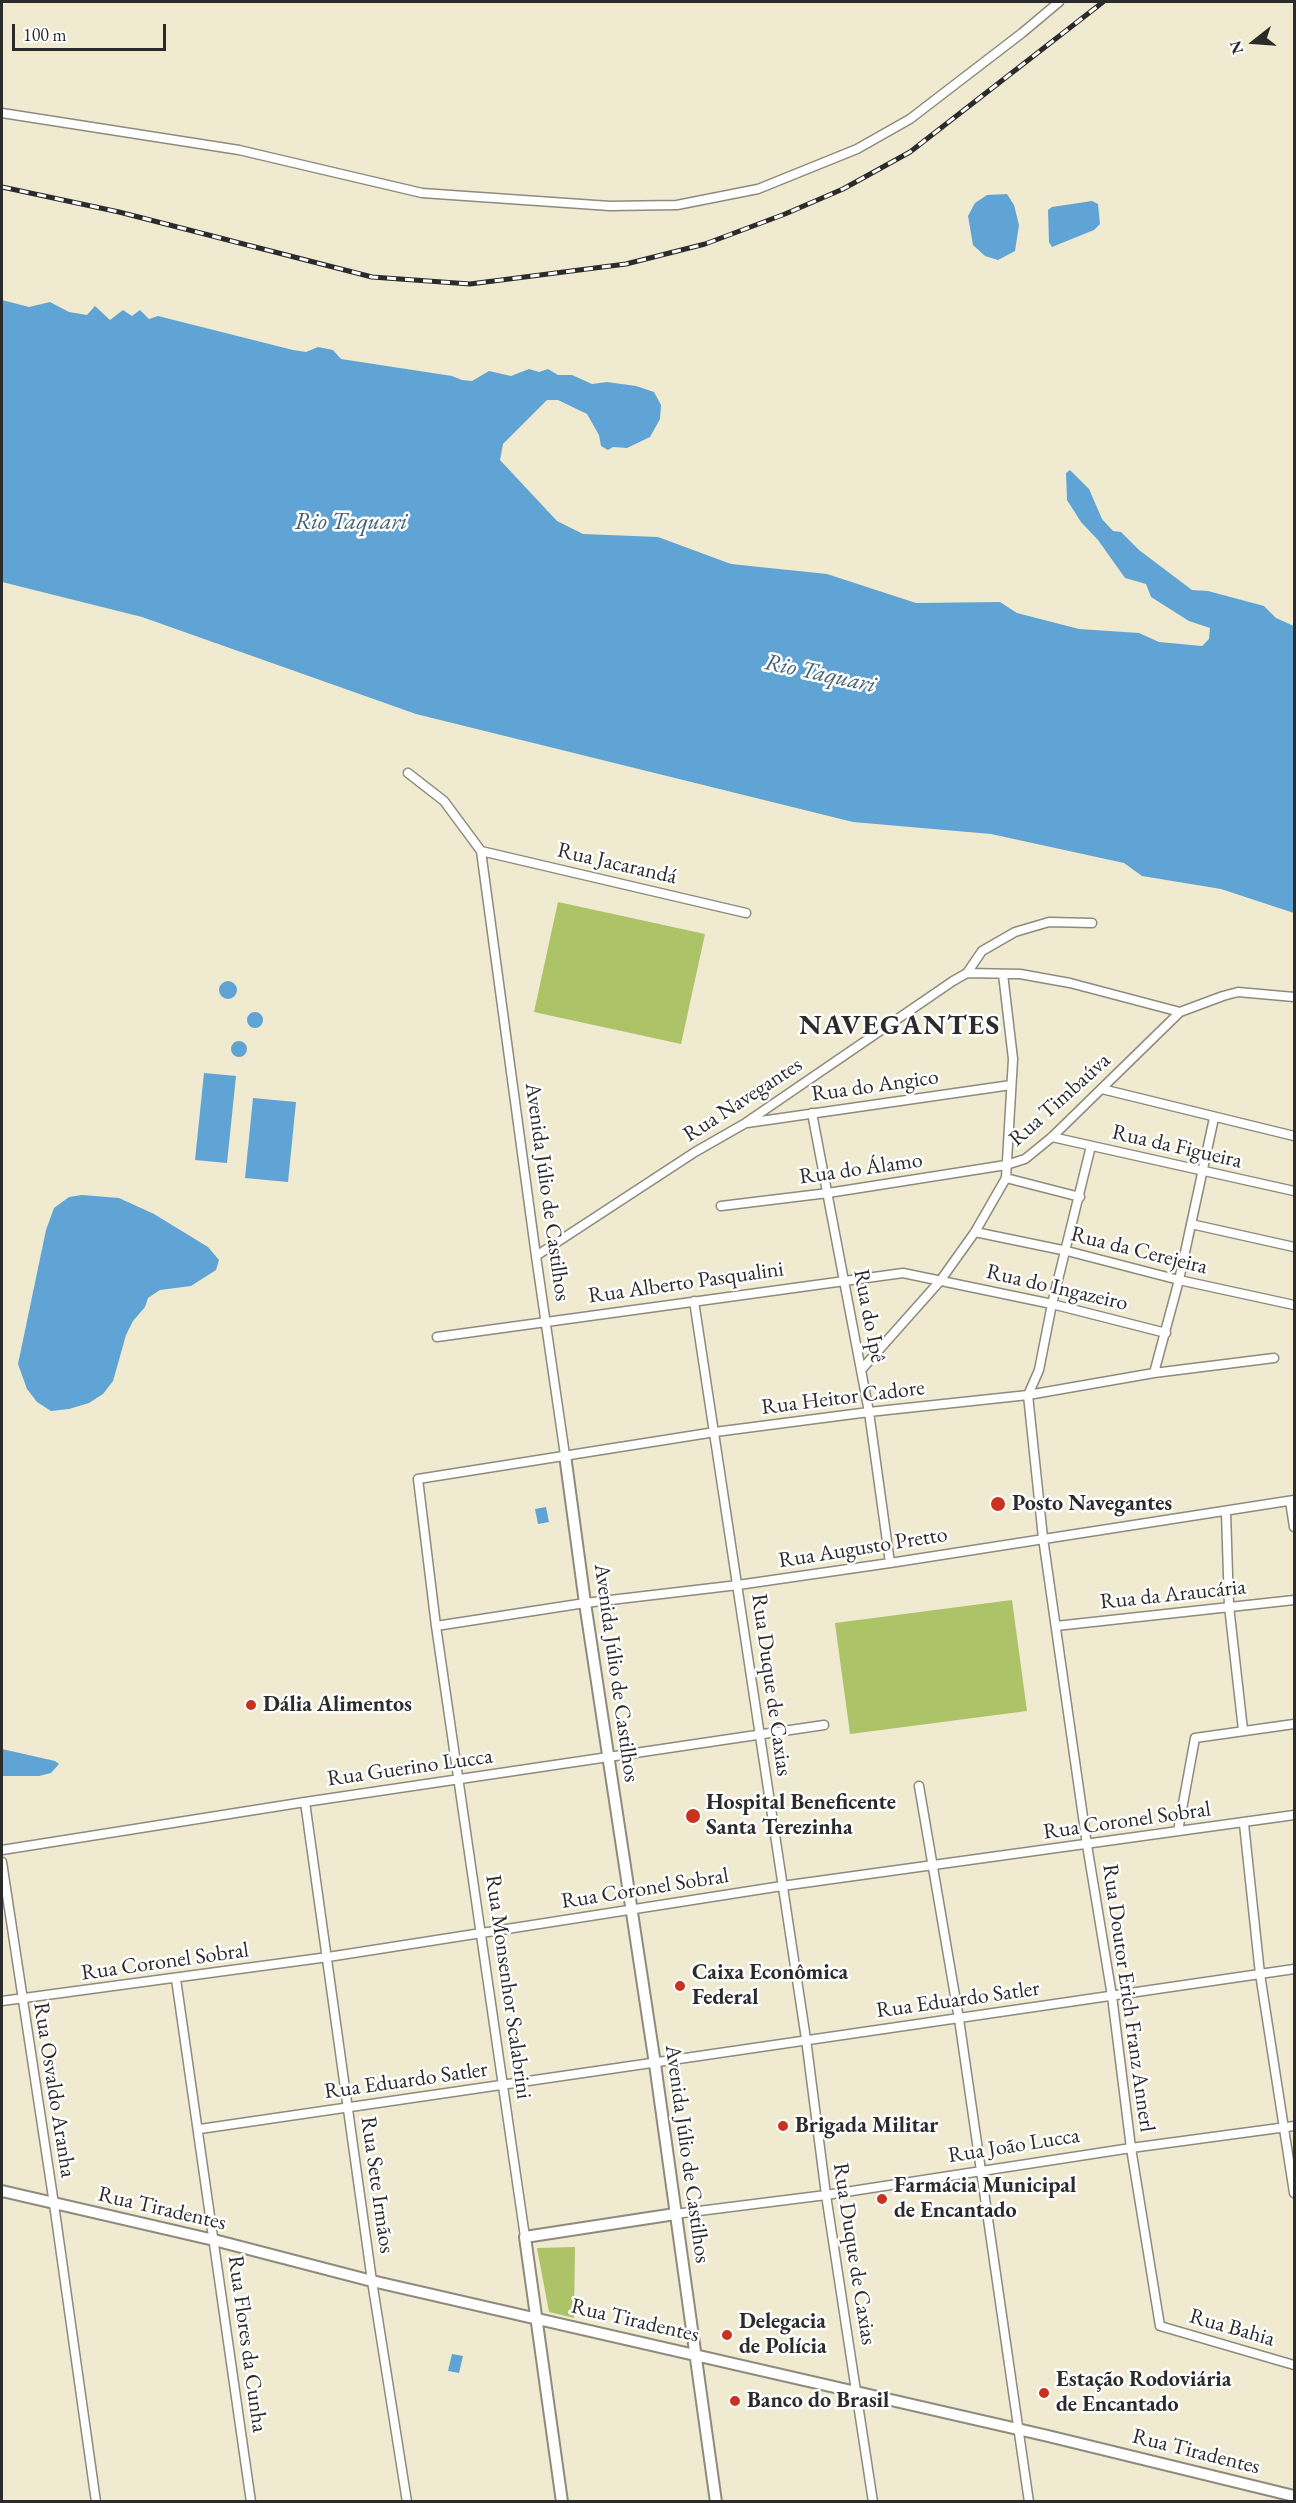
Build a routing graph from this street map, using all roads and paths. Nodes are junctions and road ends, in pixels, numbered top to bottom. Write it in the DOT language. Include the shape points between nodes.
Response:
graph roads {
  1 [pos="1059,2"];
  2 [pos="2,112"];
  3 [pos="408,773"];
  4 [pos="481,851"];
  5 [pos="746,913"];
  6 [pos="1092,923"];
  7 [pos="967,974"];
  8 [pos="1004,974"];
  9 [pos="1294,997"];
  10 [pos="1180,1012"];
  11 [pos="1011,1085"];
  12 [pos="1102,1089"];
  13 [pos="812,1113"];
  14 [pos="1214,1118"];
  15 [pos="744,1124"];
  16 [pos="1294,1136"];
  17 [pos="1052,1137"];
  18 [pos="1091,1146"];
  19 [pos="1006,1165"];
  20 [pos="1202,1171"];
  21 [pos="1006,1178"];
  22 [pos="1294,1191"];
  23 [pos="828,1193"];
  24 [pos="1080,1197"];
  25 [pos="722,1206"];
  26 [pos="1191,1224"];
  27 [pos="975,1232"];
  28 [pos="1294,1247"];
  29 [pos="1067,1251"];
  30 [pos="536,1257"];
  31 [pos="1179,1280"];
  32 [pos="843,1281"];
  33 [pos="940,1281"];
  34 [pos="694,1300"];
  35 [pos="1052,1304"];
  36 [pos="1294,1305"];
  37 [pos="545,1320"];
  38 [pos="1166,1333"];
  39 [pos="437,1337"];
  40 [pos="1274,1358"];
  41 [pos="861,1370"];
  42 [pos="1154,1373"];
  43 [pos="1028,1395"];
  44 [pos="869,1412"];
  45 [pos="715,1432"];
  46 [pos="565,1455"];
  47 [pos="418,1479"];
  48 [pos="1292,1501"];
  49 [pos="1226,1512"];
  50 [pos="1294,1527"];
  51 [pos="1043,1538"];
  52 [pos="890,1563"];
  53 [pos="738,1585"];
  54 [pos="1294,1600"];
  55 [pos="585,1603"];
  56 [pos="1229,1606"];
  57 [pos="436,1626"];
  58 [pos="1056,1626"];
  59 [pos="1294,1724"];
  60 [pos="824,1725"];
  61 [pos="1243,1730"];
  62 [pos="760,1735"];
  63 [pos="609,1759"];
  64 [pos="458,1779"];
  65 [pos="919,1786"];
  66 [pos="305,1802"];
  67 [pos="1294,1815"];
  68 [pos="1244,1824"];
  69 [pos="1178,1832"];
  70 [pos="1087,1845"];
  71 [pos="2,1850"];
  72 [pos="2,1862"];
  73 [pos="931,1866"];
  74 [pos="783,1886"];
  75 [pos="632,1908"];
  76 [pos="480,1932"];
  77 [pos="328,1957"];
  78 [pos="1294,1969"];
  79 [pos="1260,1974"];
  80 [pos="176,1979"];
  81 [pos="1112,1996"];
  82 [pos="21,2000"];
  83 [pos="2,2001"];
  84 [pos="959,2019"];
  85 [pos="806,2039"];
  86 [pos="655,2064"];
  87 [pos="503,2085"];
  88 [pos="348,2108"];
  89 [pos="1294,2127"];
  90 [pos="1283,2128"];
  91 [pos="200,2129"];
  92 [pos="1131,2148"];
  93 [pos="981,2170"];
  94 [pos="2,2192"];
  95 [pos="1294,2193"];
  96 [pos="826,2194"];
  97 [pos="54,2204"];
  98 [pos="675,2214"];
  99 [pos="525,2237"];
  100 [pos="214,2240"];
  101 [pos="372,2281"];
  102 [pos="537,2319"];
  103 [pos="1160,2326"];
  104 [pos="696,2355"];
  105 [pos="1294,2365"];
  106 [pos="857,2393"];
  107 [pos="1017,2430"];
  108 [pos="1294,2496"];
  109 [pos="96,2502"];
  110 [pos="251,2502"];
  111 [pos="407,2502"];
  112 [pos="562,2502"];
  113 [pos="716,2502"];
  114 [pos="873,2502"];
  115 [pos="1029,2502"];
  1 -- 2 [label="street" via="910,119 856,148 758,189 677,205 610,206 422,193 239,150"];
  3 -- 4 [label="street" via="444,801"];
  4 -- 5 [label="street, Rua Jacarandá"];
  4 -- 30 [label="street, Avenida Júlio de Castilhos"];
  6 -- 7 [label="street" via="1049,922 1015,932 982,951"];
  7 -- 8 [label="street"];
  7 -- 15 [label="street, Rua Navegantes"];
  8 -- 10 [label="street" via="1070,982"];
  8 -- 11 [label="street" via="1013,1059"];
  9 -- 10 [label="street, Rua Timbaúva" via="1238,992"];
  10 -- 12 [label="street, Rua Timbaúva"];
  11 -- 13 [label="street, Rua do Angico"];
  11 -- 19 [label="street"];
  12 -- 14 [label="street"];
  12 -- 17 [label="street, Rua Timbaúva"];
  13 -- 15 [label="street, Rua do Angico"];
  13 -- 23 [label="street, Rua do Ipê"];
  14 -- 16 [label="street"];
  14 -- 20 [label="street"];
  15 -- 30 [label="street, Rua Navegantes"];
  17 -- 18 [label="street, Rua da Figueira"];
  17 -- 19 [label="street, Rua Timbaúva" via="1025,1160"];
  18 -- 20 [label="street, Rua da Figueira"];
  18 -- 24 [label="street, Rua Doutor Erich Franz Annerl"];
  19 -- 21 [label="street, Rua Timbaúva"];
  19 -- 23 [label="street, Rua do Álamo"];
  20 -- 22 [label="street, Rua da Figueira"];
  20 -- 26 [label="street"];
  21 -- 24 [label="street"];
  21 -- 27 [label="street, Rua Timbaúva"];
  23 -- 25 [label="street, Rua do Álamo"];
  23 -- 32 [label="street, Rua do Ipê"];
  24 -- 29 [label="street, Rua Doutor Erich Franz Annerl"];
  26 -- 28 [label="street"];
  26 -- 31 [label="street"];
  27 -- 29 [label="street, Rua da Cerejeira"];
  27 -- 33 [label="street, Rua Timbaúva"];
  29 -- 31 [label="street, Rua da Cerejeira"];
  29 -- 35 [label="street, Rua Doutor Erich Franz Annerl"];
  30 -- 37 [label="street, Avenida Júlio de Castilhos"];
  31 -- 36 [label="street, Rua da Cerejeira"];
  31 -- 38 [label="street"];
  32 -- 33 [label="street, Rua Alberto Pasqualini" via="903,1272"];
  32 -- 34 [label="street, Rua Alberto Pasqualini"];
  32 -- 41 [label="street, Rua do Ipê"];
  33 -- 35 [label="street, Rua do Ingazeiro"];
  33 -- 41 [label="street, Rua Timbaúva"];
  34 -- 37 [label="street, Rua Alberto Pasqualini"];
  34 -- 45 [label="street, Rua Duque de Caxias"];
  35 -- 38 [label="street, Rua do Ingazeiro"];
  35 -- 43 [label="street, Rua Doutor Erich Franz Annerl" via="1039,1370"];
  37 -- 39 [label="street, Rua Alberto Pasqualini"];
  37 -- 46 [label="street, Avenida Júlio de Castilhos"];
  38 -- 42 [label="street"];
  40 -- 42 [label="street, Rua Heitor Cadore"];
  41 -- 44 [label="street, Rua do Ipê"];
  42 -- 43 [label="street, Rua Heitor Cadore"];
  43 -- 44 [label="street, Rua Heitor Cadore"];
  43 -- 51 [label="street, Rua Doutor Erich Franz Annerl"];
  44 -- 45 [label="street, Rua Heitor Cadore"];
  44 -- 52 [label="street, Rua do Ipê"];
  45 -- 46 [label="street, Rua Heitor Cadore"];
  45 -- 53 [label="street, Rua Duque de Caxias"];
  46 -- 47 [label="street, Rua Heitor Cadore"];
  46 -- 55 [label="street, Avenida Júlio de Castilhos"];
  47 -- 57 [label="street, Rua Monsenhor Scalabrini"];
  48 -- 49 [label="street, Rua Augusto Pretto"];
  48 -- 50 [label="street"];
  49 -- 51 [label="street, Rua Augusto Pretto"];
  49 -- 56 [label="street"];
  51 -- 52 [label="street, Rua Augusto Pretto"];
  51 -- 58 [label="street, Rua Doutor Erich Franz Annerl"];
  52 -- 53 [label="street, Rua Augusto Pretto"];
  53 -- 55 [label="street, Rua Augusto Pretto"];
  53 -- 62 [label="street, Rua Duque de Caxias"];
  54 -- 56 [label="street, Rua da Araucária"];
  55 -- 57 [label="street, Rua Augusto Pretto"];
  55 -- 63 [label="street, Avenida Júlio de Castilhos"];
  56 -- 58 [label="street, Rua da Araucária"];
  56 -- 61 [label="street"];
  57 -- 64 [label="street, Rua Monsenhor Scalabrini"];
  58 -- 70 [label="street, Rua Doutor Erich Franz Annerl"];
  59 -- 61 [label="street"];
  60 -- 62 [label="street, Rua Guerino Lucca"];
  61 -- 69 [label="street" via="1195,1738"];
  62 -- 63 [label="street, Rua Guerino Lucca"];
  62 -- 74 [label="street, Rua Duque de Caxias"];
  63 -- 64 [label="street, Rua Guerino Lucca"];
  63 -- 75 [label="street, Avenida Júlio de Castilhos"];
  64 -- 66 [label="street, Rua Guerino Lucca"];
  64 -- 76 [label="street, Rua Monsenhor Scalabrini"];
  65 -- 73 [label="street"];
  66 -- 71 [label="street, Rua Guerino Lucca"];
  66 -- 77 [label="street, Rua Sete Irmãos"];
  67 -- 68 [label="street, Rua Coronel Sobral"];
  68 -- 69 [label="street, Rua Coronel Sobral"];
  68 -- 79 [label="street"];
  69 -- 70 [label="street, Rua Coronel Sobral"];
  70 -- 73 [label="street, Rua Coronel Sobral"];
  70 -- 81 [label="street, Rua Doutor Erich Franz Annerl"];
  72 -- 82 [label="street, Rua Osvaldo Aranha"];
  73 -- 74 [label="street, Rua Coronel Sobral"];
  73 -- 84 [label="street"];
  74 -- 75 [label="street, Rua Coronel Sobral"];
  74 -- 85 [label="street, Rua Duque de Caxias"];
  75 -- 76 [label="street, Rua Coronel Sobral"];
  75 -- 86 [label="street, Avenida Júlio de Castilhos"];
  76 -- 77 [label="street, Rua Coronel Sobral"];
  76 -- 87 [label="street, Rua Monsenhor Scalabrini"];
  77 -- 80 [label="street, Rua Coronel Sobral"];
  77 -- 88 [label="street, Rua Sete Irmãos"];
  78 -- 79 [label="street, Rua Eduardo Satler"];
  79 -- 81 [label="street, Rua Eduardo Satler"];
  79 -- 90 [label="street"];
  80 -- 82 [label="street, Rua Coronel Sobral"];
  80 -- 91 [label="street, Rua Flores da Cunha"];
  81 -- 84 [label="street, Rua Eduardo Satler"];
  81 -- 92 [label="street, Rua Doutor Erich Franz Annerl"];
  82 -- 83 [label="street, Rua Coronel Sobral"];
  82 -- 97 [label="street, Rua Osvaldo Aranha"];
  84 -- 85 [label="street, Rua Eduardo Satler"];
  84 -- 93 [label="street"];
  85 -- 86 [label="street, Rua Eduardo Satler"];
  85 -- 96 [label="street, Rua Duque de Caxias"];
  86 -- 87 [label="street, Rua Eduardo Satler"];
  86 -- 98 [label="street, Avenida Júlio de Castilhos"];
  87 -- 88 [label="street, Rua Eduardo Satler"];
  87 -- 99 [label="street, Rua Monsenhor Scalabrini"];
  88 -- 91 [label="street, Rua Eduardo Satler"];
  88 -- 101 [label="street, Rua Sete Irmãos"];
  89 -- 90 [label="street, Rua João Lucca"];
  90 -- 92 [label="street, Rua João Lucca"];
  90 -- 95 [label="street"];
  91 -- 100 [label="street, Rua Flores da Cunha"];
  92 -- 93 [label="street, Rua João Lucca"];
  92 -- 103 [label="street, Rua Doutor Erich Franz Annerl"];
  93 -- 96 [label="street, Rua João Lucca"];
  93 -- 107 [label="street"];
  94 -- 97 [label="street, Rua Tiradentes"];
  96 -- 98 [label="street, Rua João Lucca"];
  96 -- 106 [label="street, Rua Duque de Caxias"];
  97 -- 100 [label="street, Rua Tiradentes"];
  97 -- 109 [label="street, Rua Osvaldo Aranha"];
  98 -- 99 [label="street, Rua João Lucca"];
  98 -- 104 [label="street, Avenida Júlio de Castilhos"];
  99 -- 102 [label="street, Rua Monsenhor Scalabrini"];
  100 -- 101 [label="street, Rua Tiradentes"];
  100 -- 110 [label="street, Rua Flores da Cunha"];
  101 -- 102 [label="street, Rua Tiradentes"];
  101 -- 111 [label="street, Rua Sete Irmãos"];
  102 -- 104 [label="street, Rua Tiradentes"];
  102 -- 112 [label="street, Rua Monsenhor Scalabrini"];
  103 -- 105 [label="street, Rua Bahia"];
  104 -- 106 [label="street, Rua Tiradentes"];
  104 -- 113 [label="street, Avenida Júlio de Castilhos"];
  106 -- 107 [label="street, Rua Tiradentes"];
  106 -- 114 [label="street, Rua Duque de Caxias"];
  107 -- 108 [label="street, Rua Tiradentes"];
  107 -- 115 [label="street"];
}
